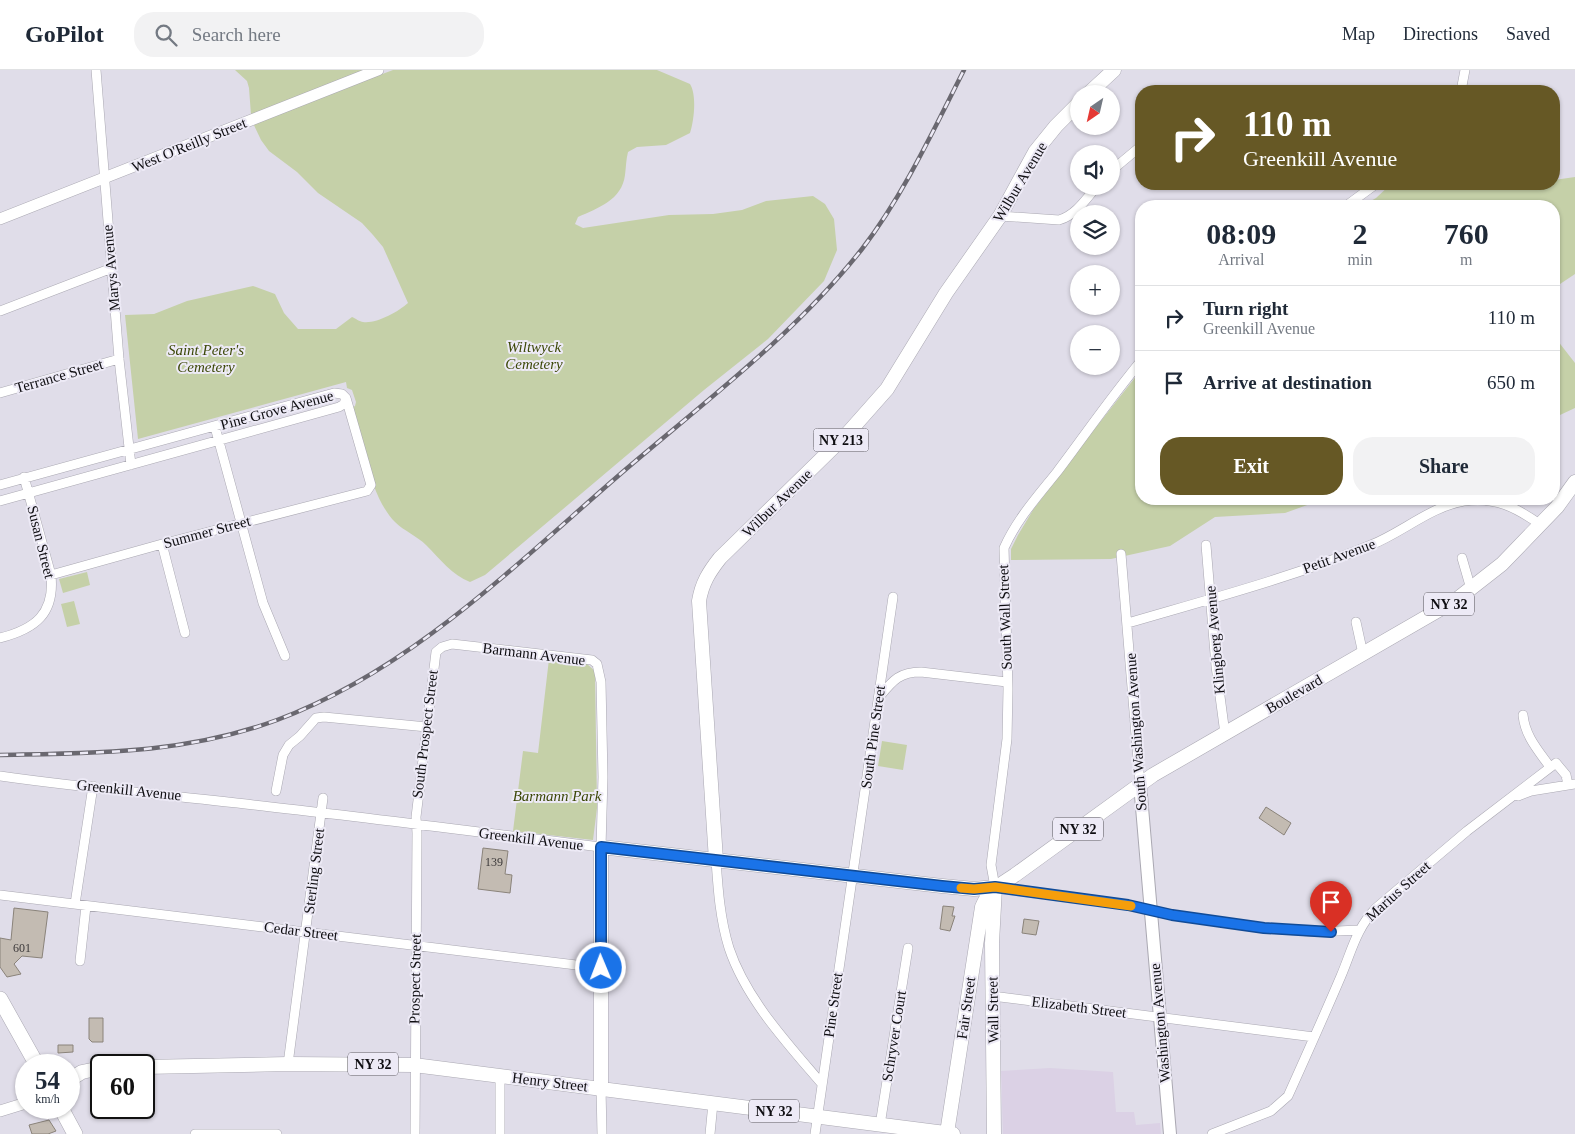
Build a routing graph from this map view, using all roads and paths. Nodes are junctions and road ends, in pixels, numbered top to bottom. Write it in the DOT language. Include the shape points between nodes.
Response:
graph roads {
  1 [pos="96,70"];
  2 [pos="378,70"];
  3 [pos="1114,70"];
  4 [pos="1465,70"];
  5 [pos="1098,85"];
  6 [pos="1462,85"];
  7 [pos="1070,112"];
  8 [pos="1135,151"];
  9 [pos="1120,163"];
  10 [pos="103,177"];
  11 [pos="1368,190"];
  12 [pos="1089,195"];
  13 [pos="1354,200"];
  14 [pos="1000,216"];
  15 [pos="0,219"];
  16 [pos="112,268"];
  17 [pos="0,311"];
  18 [pos="118,360"];
  19 [pos="1135,368"];
  20 [pos="0,393"];
  21 [pos="346,398"];
  22 [pos="215,427"];
  23 [pos="219,441"];
  24 [pos="129,450"];
  25 [pos="131,465"];
  26 [pos="24,477"];
  27 [pos="1575,482"];
  28 [pos="0,485"];
  29 [pos="29,493"];
  30 [pos="0,501"];
  31 [pos="1560,503"];
  32 [pos="1452,505"];
  33 [pos="1509,505"];
  34 [pos="1558,505"];
  35 [pos="243,522"];
  36 [pos="1541,525"];
  37 [pos="162,544"];
  38 [pos="1206,545"];
  39 [pos="1121,554"];
  40 [pos="1462,558"];
  41 [pos="51,575"];
  42 [pos="1471,589"];
  43 [pos="893,597"];
  44 [pos="1212,600"];
  45 [pos="1356,622"];
  46 [pos="1128,623"];
  47 [pos="186,634"];
  48 [pos="0,638"];
  49 [pos="471,646"];
  50 [pos="1363,654"];
  51 [pos="285,656"];
  52 [pos="1007,682"];
  53 [pos="879,698"];
  54 [pos="1523,715"];
  55 [pos="427,727"];
  56 [pos="1225,734"];
  57 [pos="1553,765"];
  58 [pos="0,776"];
  59 [pos="1140,784"];
  60 [pos="1571,784"];
  61 [pos="93,786"];
  62 [pos="276,791"];
  63 [pos="323,798"];
  64 [pos="1504,802"];
  65 [pos="321,813"];
  66 [pos="416,824"];
  67 [pos="601,847"];
  68 [pos="716,860"];
  69 [pos="853,876"];
  70 [pos="995,887"];
  71 [pos="0,895"];
  72 [pos="75,904"];
  73 [pos="86,906"];
  74 [pos="1151,911"];
  75 [pos="1358,930"];
  76 [pos="306,931"];
  77 [pos="416,944"];
  78 [pos="908,948"];
  79 [pos="80,961"];
  80 [pos="601,968"];
  81 [pos="992,996"];
  82 [pos="0,998"];
  83 [pos="1160,1018"];
  84 [pos="1314,1037"];
  85 [pos="31,1054"];
  86 [pos="288,1064"];
  87 [pos="414,1065"];
  88 [pos="155,1067"];
  89 [pos="500,1076"];
  90 [pos="822,1084"];
  91 [pos="601,1088"];
  92 [pos="714,1103"];
  93 [pos="15,1106"];
  94 [pos="0,1111"];
  95 [pos="818,1116"];
  96 [pos="67,1119"];
  97 [pos="880,1124"];
  98 [pos="1217,1133"];
  99 [pos="75,1134"];
  100 [pos="195,1134"];
  101 [pos="277,1134"];
  102 [pos="415,1134"];
  103 [pos="500,1134"];
  104 [pos="602,1134"];
  105 [pos="710,1134"];
  106 [pos="815,1134"];
  107 [pos="949,1134"];
  108 [pos="994,1134"];
  109 [pos="1170,1134"];
  1 -- 10 [label="street, Marys Avenue"];
  2 -- 10 [label="street, West O'Reilly Street"];
  3 -- 5 [label="main road"];
  4 -- 6 [label="street"];
  7 -- 14 [label="main road, Wilbur Avenue / NY 213" via="1035,152"];
  8 -- 9 [label="street"];
  10 -- 15 [label="street, West O'Reilly Street"];
  10 -- 16 [label="street, Marys Avenue"];
  11 -- 13 [label="street"];
  12 -- 14 [label="street" via="1074,212 1059,220"];
  14 -- 68 [label="main road, Wilbur Avenue / NY 213" via="946,293 873,408 720,558 701,588 699,602"];
  16 -- 17 [label="street"];
  16 -- 18 [label="street, Marys Avenue"];
  18 -- 20 [label="street, Terrance Street"];
  18 -- 24 [label="street, Marys Avenue"];
  19 -- 52 [label="street, South Wall Street" via="1026,509 1004,548"];
  21 -- 22 [label="street, Pine Grove Avenue" via="334,393"];
  21 -- 23 [label="street, Pine Grove Avenue" via="339,407"];
  21 -- 35 [label="street, Summer Street" via="371,484 369,489"];
  22 -- 23 [label="street"];
  22 -- 24 [label="street, Pine Grove Avenue"];
  23 -- 25 [label="street, Pine Grove Avenue"];
  23 -- 35 [label="street"];
  24 -- 25 [label="street, Marys Avenue"];
  24 -- 26 [label="street, Pine Grove Avenue"];
  25 -- 29 [label="street, Pine Grove Avenue"];
  26 -- 28 [label="street, Pine Grove Avenue"];
  26 -- 29 [label="street, Susan Street"];
  27 -- 31 [label="main road, Boulevard / NY 32"];
  29 -- 30 [label="street, Pine Grove Avenue"];
  29 -- 41 [label="street, Susan Street"];
  32 -- 44 [label="street, Petit Avenue" via="1434,511 1370,546"];
  33 -- 36 [label="street, Petit Avenue"];
  34 -- 36 [label="main road, Boulevard / NY 32"];
  35 -- 37 [label="street, Summer Street"];
  35 -- 51 [label="street" via="263,603"];
  36 -- 42 [label="main road, Boulevard / NY 32"];
  37 -- 41 [label="street, Summer Street"];
  37 -- 47 [label="street"];
  38 -- 44 [label="street, Klingberg Avenue"];
  39 -- 46 [label="street, South Washington Avenue"];
  40 -- 42 [label="street"];
  41 -- 48 [label="street, Susan Street" via="50,602 43,615 19,633"];
  42 -- 50 [label="main road, Boulevard / NY 32"];
  43 -- 53 [label="street, South Pine Street"];
  44 -- 46 [label="street, Petit Avenue"];
  44 -- 56 [label="street, Klingberg Avenue"];
  45 -- 50 [label="street"];
  46 -- 59 [label="street, South Washington Avenue"];
  49 -- 55 [label="street, South Prospect Street" via="452,644 436,652"];
  49 -- 67 [label="street, Barmann Avenue" via="592,660 599,665 603,777"];
  50 -- 56 [label="main road, Boulevard / NY 32"];
  52 -- 53 [label="street" via="908,672 889,685"];
  52 -- 70 [label="street, South Wall Street" via="1007,739 991,865"];
  53 -- 69 [label="street, South Pine Street"];
  54 -- 57 [label="street" via="1529,737"];
  55 -- 62 [label="street" via="316,718 282,755"];
  55 -- 66 [label="street, South Prospect Street"];
  56 -- 59 [label="main road, Boulevard / NY 32"];
  57 -- 60 [label="street" via="1566,775"];
  57 -- 64 [label="street, Marius Street"];
  58 -- 61 [label="street, Greenkill Avenue"];
  59 -- 70 [label="main road, Boulevard / NY 32"];
  59 -- 74 [label="main road, South Washington Avenue"];
  60 -- 64 [label="street" via="1531,791"];
  61 -- 65 [label="street, Greenkill Avenue"];
  61 -- 72 [label="street"];
  63 -- 65 [label="street, Sterling Street"];
  64 -- 75 [label="street, Marius Street" via="1376,908"];
  65 -- 66 [label="street, Greenkill Avenue"];
  65 -- 76 [label="street, Sterling Street"];
  66 -- 67 [label="street, Greenkill Avenue"];
  66 -- 77 [label="street, Prospect Street"];
  67 -- 68 [label="main road, Greenkill Avenue"];
  67 -- 80 [label="main road"];
  68 -- 69 [label="main road, Greenkill Avenue"];
  68 -- 90 [label="street" via="722,923 734,960 760,1007"];
  69 -- 70 [label="main road, Greenkill Avenue" via="974,889"];
  69 -- 90 [label="street, Pine Street"];
  70 -- 74 [label="street, Greenkill Avenue"];
  70 -- 81 [label="main road, Wall Street"];
  70 -- 107 [label="main road, Fair Street / NY 32" via="982,907"];
  71 -- 72 [label="street, Cedar Street"];
  72 -- 73 [label="street, Cedar Street"];
  73 -- 76 [label="street, Cedar Street"];
  73 -- 79 [label="street"];
  74 -- 75 [label="street, Greenkill Avenue" via="1264,928 1317,932"];
  74 -- 83 [label="main road, Washington Avenue"];
  75 -- 84 [label="street, Marius Street"];
  76 -- 77 [label="street, Cedar Street"];
  76 -- 86 [label="street, Sterling Street"];
  77 -- 80 [label="street, Cedar Street"];
  77 -- 87 [label="street, Prospect Street"];
  78 -- 97 [label="street, Schryver Court"];
  80 -- 91 [label="main road"];
  81 -- 83 [label="street, Elizabeth Street"];
  81 -- 108 [label="main road, Wall Street"];
  82 -- 85 [label="highway"];
  83 -- 84 [label="street, Elizabeth Street"];
  83 -- 109 [label="main road, Washington Avenue"];
  84 -- 98 [label="street, Marius Street" via="1283,1102 1271,1111"];
  86 -- 87 [label="main road, Henry Street / NY 32"];
  86 -- 88 [label="main road, Henry Street / NY 32"];
  87 -- 89 [label="main road, Henry Street / NY 32"];
  87 -- 102 [label="street, Prospect Street"];
  89 -- 91 [label="main road, Henry Street / NY 32"];
  89 -- 103 [label="street"];
  90 -- 95 [label="street, Pine Street"];
  91 -- 92 [label="main road, Henry Street / NY 32"];
  91 -- 104 [label="street"];
  92 -- 95 [label="main road, Henry Street / NY 32"];
  92 -- 105 [label="street"];
  93 -- 94 [label="street"];
  95 -- 97 [label="main road, Henry Street / NY 32"];
  95 -- 106 [label="street, Pine Street"];
  96 -- 99 [label="highway"];
  97 -- 107 [label="main road, Henry Street / NY 32"];
  100 -- 101 [label="street"];
}
